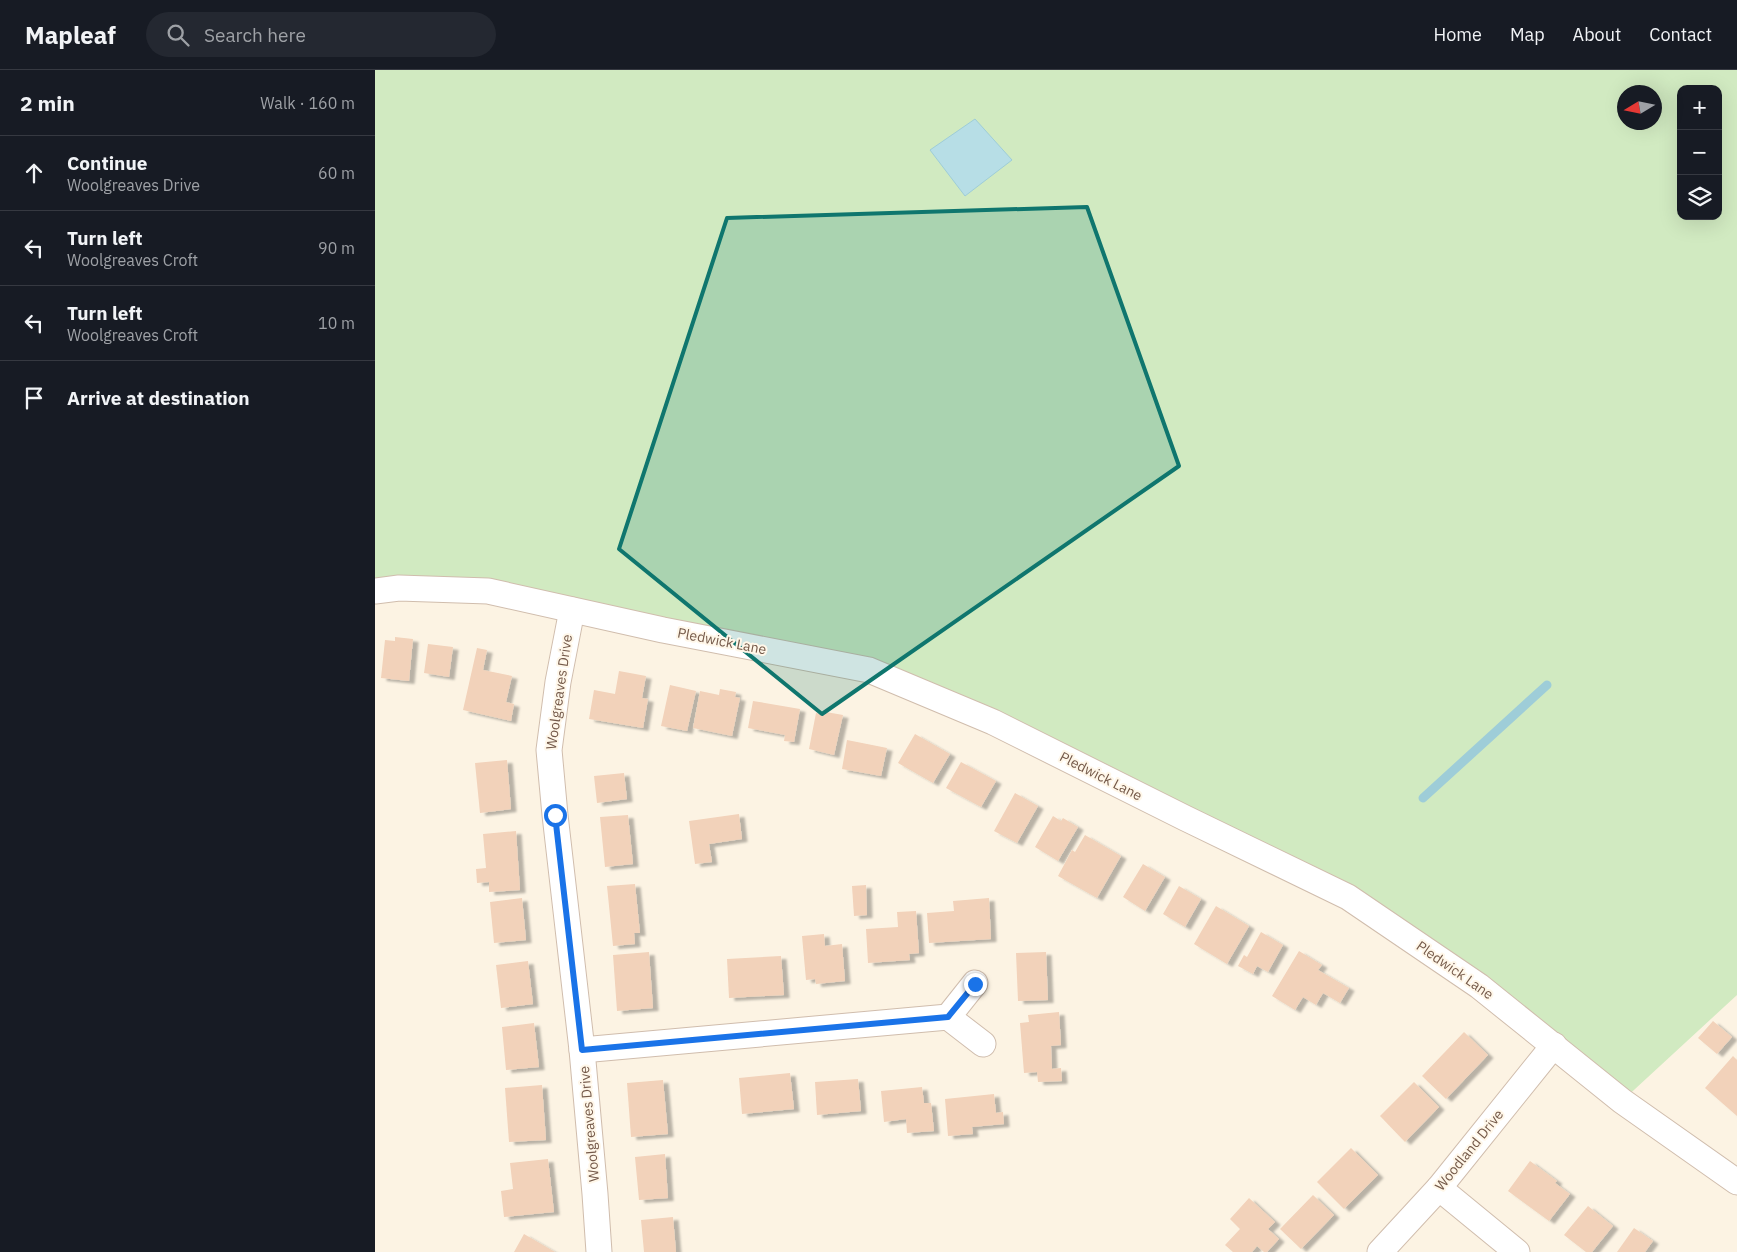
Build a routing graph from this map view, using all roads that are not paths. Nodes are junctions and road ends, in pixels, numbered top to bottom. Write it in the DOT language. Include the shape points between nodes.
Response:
graph roads {
  1 [pos="375,591"];
  2 [pos="573,610"];
  3 [pos="975,984"];
  4 [pos="948,1017"];
  5 [pos="983,1044"];
  6 [pos="1554,1045"];
  7 [pos="582,1050"];
  8 [pos="1737,1182"];
  9 [pos="1439,1188"];
  10 [pos="599,1252"];
  11 [pos="1380,1252"];
  12 [pos="1517,1252"];
  1 -- 2 [label="street, Pledwick Lane" via="399,588 488,591"];
  2 -- 6 [label="street, Pledwick Lane" via="869,670 993,722 1347,897 1479,986"];
  2 -- 7 [label="street, Woolgreaves Drive" via="558,682 549,750"];
  3 -- 4 [label="street"];
  4 -- 5 [label="street"];
  4 -- 7 [label="street"];
  6 -- 8 [label="street, Pledwick Lane" via="1622,1101"];
  6 -- 9 [label="street, Woodland Drive"];
  7 -- 10 [label="street, Woolgreaves Drive"];
  9 -- 11 [label="street, Woodland Drive"];
  9 -- 12 [label="street"];
}
